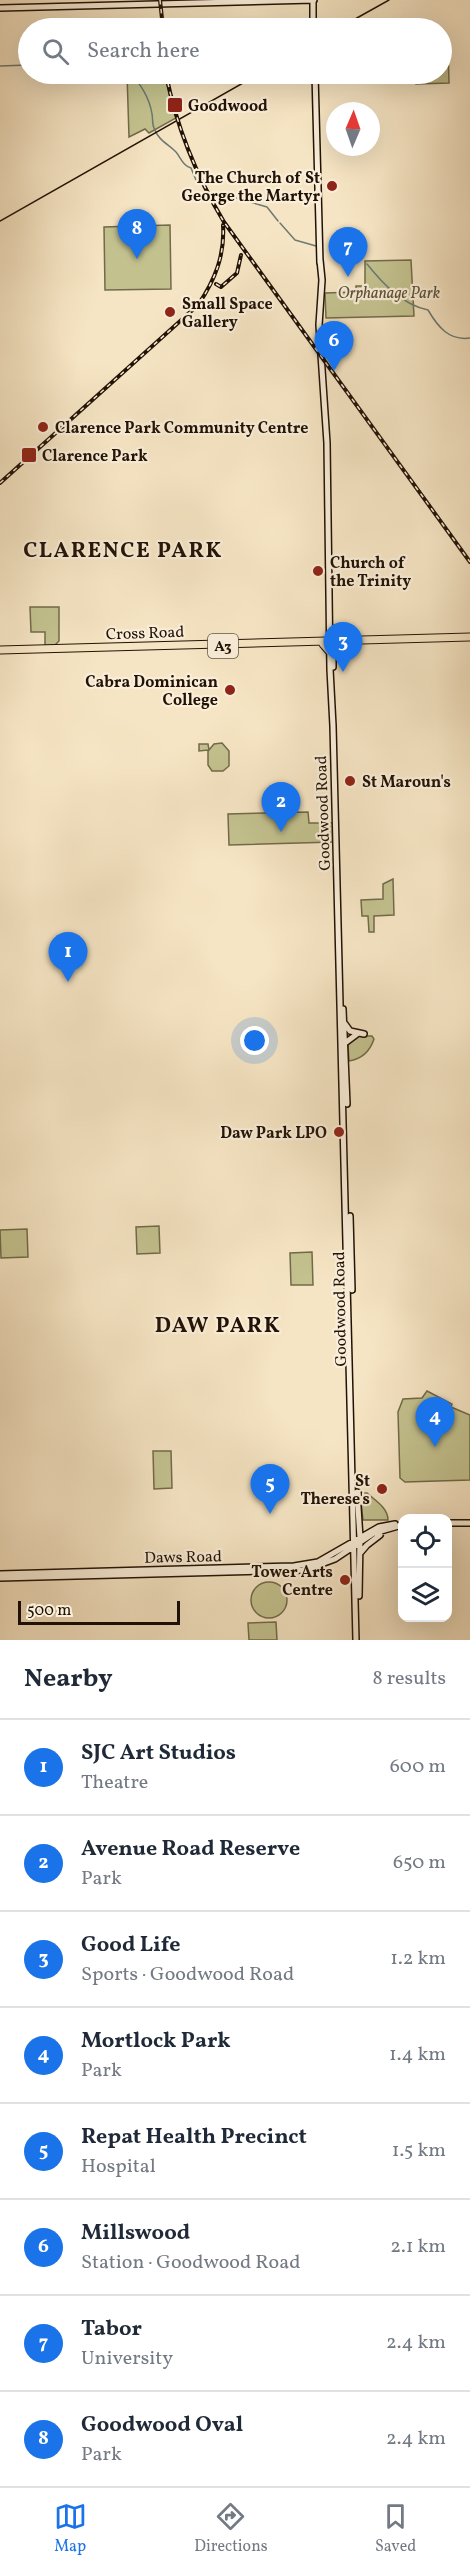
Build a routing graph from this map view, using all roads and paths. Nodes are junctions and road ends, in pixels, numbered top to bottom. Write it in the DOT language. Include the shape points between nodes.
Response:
graph roads {
  1 [pos="314,0"];
  2 [pos="0,8"];
  3 [pos="314,18"];
  4 [pos="315,84"];
  5 [pos="470,638"];
  6 [pos="331,642"];
  7 [pos="0,651"];
  8 [pos="340,977"];
  9 [pos="344,1023"];
  10 [pos="357,1034"];
  11 [pos="364,1034"];
  12 [pos="345,1043"];
  13 [pos="346,1116"];
  14 [pos="356,1491"];
  15 [pos="359,1518"];
  16 [pos="470,1522"];
  17 [pos="452,1523"];
  18 [pos="398,1524"];
  19 [pos="398,1526"];
  20 [pos="394,1527"];
  21 [pos="369,1532"];
  22 [pos="356,1541"];
  23 [pos="343,1551"];
  24 [pos="360,1557"];
  25 [pos="312,1563"];
  26 [pos="320,1566"];
  27 [pos="209,1568"];
  28 [pos="266,1568"];
  29 [pos="196,1569"];
  30 [pos="246,1569"];
  31 [pos="354,1570"];
  32 [pos="204,1573"];
  33 [pos="0,1576"];
  34 [pos="358,1640"];
  1 -- 2 [label="main road"];
  1 -- 3 [label="main road"];
  4 -- 6 [label="main road, Goodwood Road"];
  5 -- 6 [label="highway, Cross Road / A3"];
  6 -- 7 [label="highway, Cross Road / A3"];
  6 -- 8 [label="main road, Goodwood Road"];
  8 -- 9 [label="main road, Goodwood Road"];
  8 -- 13 [label="main road, Goodwood Road"];
  9 -- 11 [label="main road" via="350,1031"];
  9 -- 12 [label="main road, Goodwood Road"];
  10 -- 12 [label="main road"];
  12 -- 13 [label="main road, Goodwood Road"];
  13 -- 14 [label="main road, Goodwood Road"];
  14 -- 15 [label="main road, Goodwood Road"];
  14 -- 22 [label="main road, Goodwood Road"];
  15 -- 21 [label="main road"];
  15 -- 22 [label="main road, Goodwood Road"];
  16 -- 17 [label="main road"];
  18 -- 21 [label="main road"];
  19 -- 20 [label="main road"];
  20 -- 22 [label="main road"];
  20 -- 24 [label="main road" via="376,1536"];
  21 -- 22 [label="main road"];
  22 -- 23 [label="main road"];
  22 -- 23 [label="main road, Daws Road"];
  22 -- 24 [label="main road, Goodwood Road"];
  22 -- 31 [label="main road, Goodwood Road"];
  23 -- 25 [label="main road, Daws Road"];
  23 -- 26 [label="main road, Daws Road"];
  23 -- 31 [label="main road"];
  24 -- 34 [label="main road, Goodwood Road"];
  25 -- 26 [label="main road"];
  25 -- 28 [label="main road, Daws Road"];
  26 -- 28 [label="main road, Daws Road" via="284,1571"];
  27 -- 29 [label="main road, Daws Road"];
  27 -- 30 [label="main road, Daws Road"];
  27 -- 32 [label="main road"];
  28 -- 30 [label="main road, Daws Road"];
  29 -- 32 [label="main road"];
  29 -- 33 [label="main road, Daws Road"];
  30 -- 32 [label="main road, Daws Road"];
  31 -- 34 [label="main road, Goodwood Road"];
  32 -- 33 [label="main road, Daws Road"];
}
